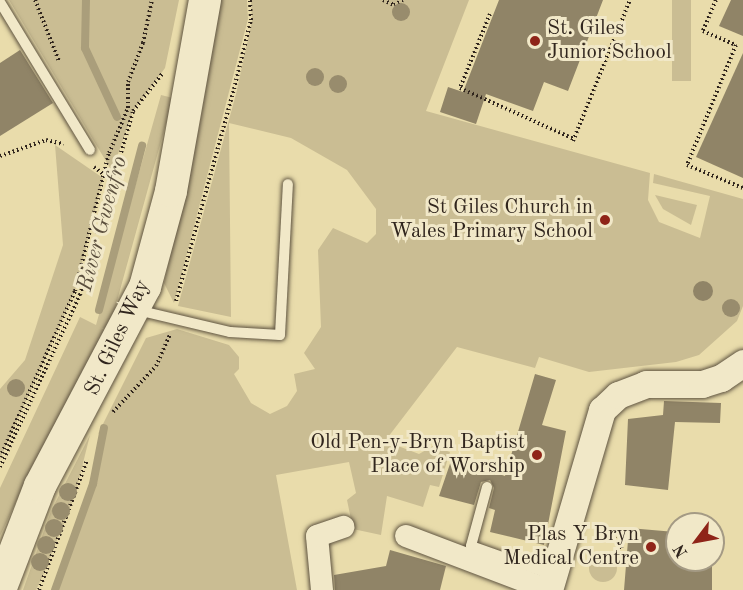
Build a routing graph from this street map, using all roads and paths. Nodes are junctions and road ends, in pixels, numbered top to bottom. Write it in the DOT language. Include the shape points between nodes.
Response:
graph roads {
  1 [pos="152,0"];
  2 [pos="205,0"];
  3 [pos="383,0"];
  4 [pos="403,0"];
  5 [pos="630,0"];
  6 [pos="716,0"];
  7 [pos="0,2"];
  8 [pos="490,14"];
  9 [pos="165,68"];
  10 [pos="71,149"];
  11 [pos="109,153"];
  12 [pos="0,156"];
  13 [pos="88,156"];
  14 [pos="114,162"];
  15 [pos="104,174"];
  16 [pos="110,179"];
  17 [pos="288,184"];
  18 [pos="743,188"];
  19 [pos="134,309"];
  20 [pos="743,363"];
  21 [pos="0,457"];
  22 [pos="0,467"];
  23 [pos="487,487"];
  24 [pos="343,527"];
  25 [pos="606,528"];
  26 [pos="406,536"];
  27 [pos="626,568"];
  28 [pos="550,585"];
  29 [pos="0,590"];
  30 [pos="322,590"];
  1 -- 11 [label="path" via="143,43 128,82 128,108"];
  2 -- 19 [label="main road, St. Giles Way" via="171,190 145,287"];
  3 -- 4 [label="path" via="393,5"];
  5 -- 8 [label="path" via="574,140 460,88"];
  6 -- 18 [label="path" via="703,31 736,45 687,165"];
  7 -- 13 [label="lane"];
  9 -- 14 [label="path" via="133,111"];
  10 -- 12 [label="path" via="57,140 46,140"];
  11 -- 14 [label="path"];
  11 -- 15 [label="path"];
  13 -- 15 [label="path"];
  14 -- 16 [label="path"];
  15 -- 16 [label="path"];
  15 -- 21 [label="path" via="75,291"];
  16 -- 22 [label="path" via="80,295"];
  17 -- 19 [label="lane" via="280,335 230,332"];
  19 -- 29 [label="main road, St. Giles Way" via="40,486"];
  20 -- 28 [label="street" via="721,378 702,384 646,384 618,395 602,410"];
  23 -- 28 [label="lane" via="471,546"];
  24 -- 30 [label="street" via="317,536"];
  25 -- 27 [label="path" via="621,547"];
  26 -- 28 [label="street"];
}
